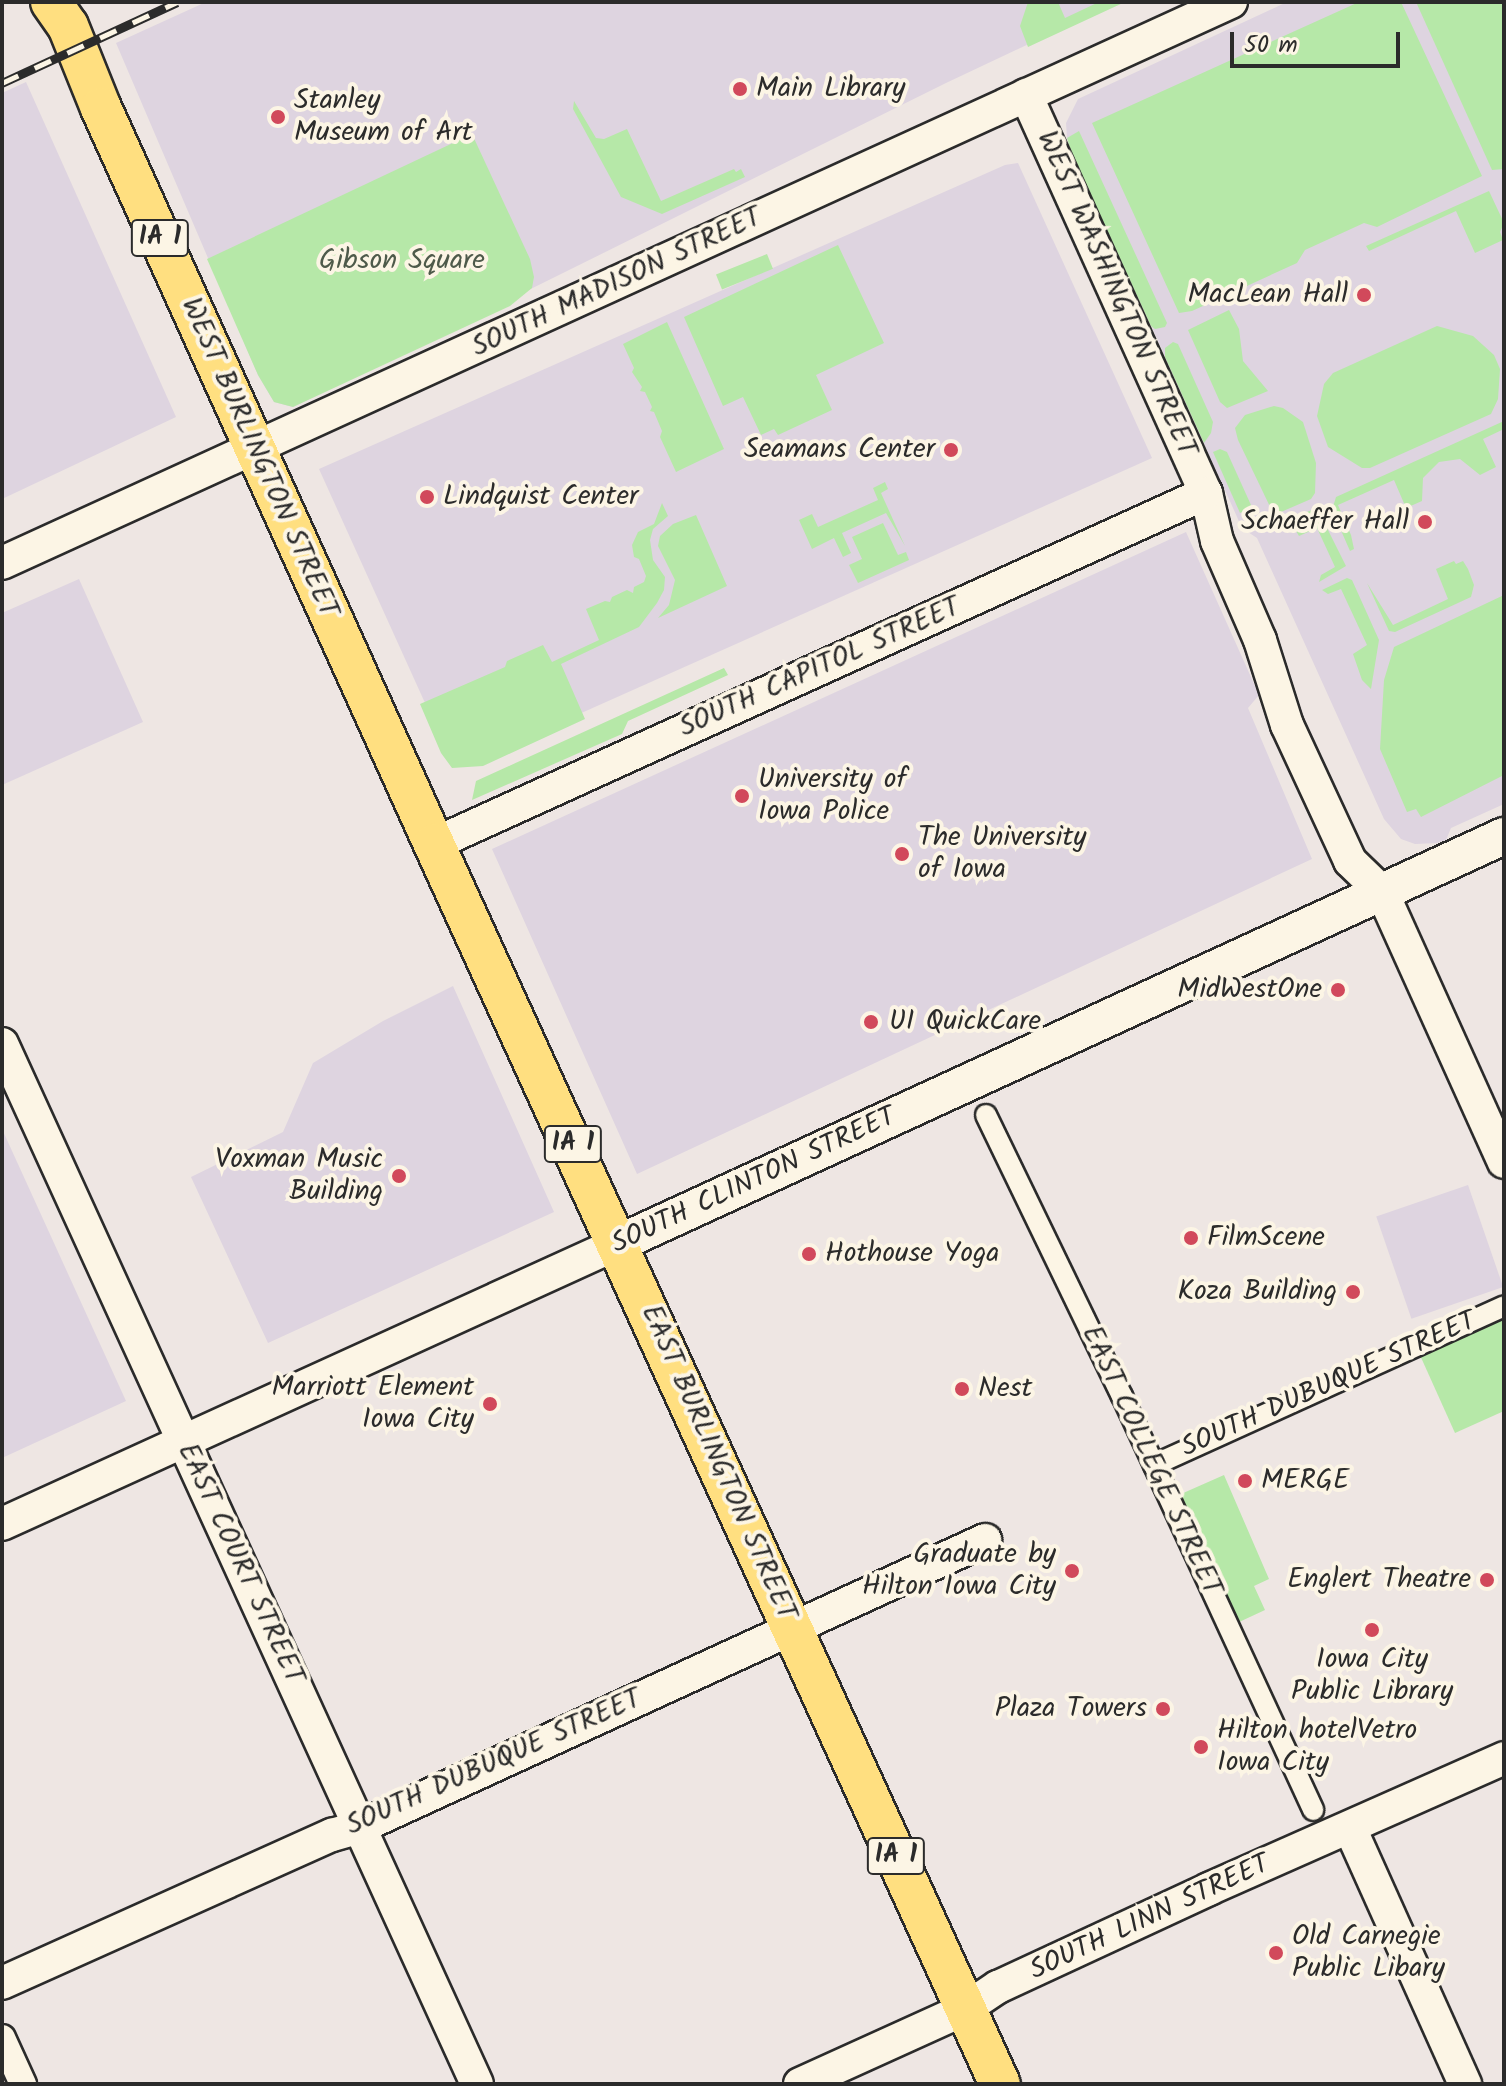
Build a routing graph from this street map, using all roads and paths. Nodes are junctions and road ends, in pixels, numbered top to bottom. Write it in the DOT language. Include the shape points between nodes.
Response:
graph roads {
  1 [pos="1231,2"];
  2 [pos="61,10"];
  3 [pos="1026,95"];
  4 [pos="255,448"];
  5 [pos="1206,493"];
  6 [pos="2,563"];
  7 [pos="1504,836"];
  8 [pos="434,844"];
  9 [pos="1382,892"];
  10 [pos="2,1044"];
  11 [pos="986,1115"];
  12 [pos="1504,1162"];
  13 [pos="619,1243"];
  14 [pos="1504,1306"];
  15 [pos="183,1441"];
  16 [pos="1154,1465"];
  17 [pos="2,1524"];
  18 [pos="985,1540"];
  19 [pos="794,1629"];
  20 [pos="1504,1758"];
  21 [pos="1313,1810"];
  22 [pos="360,1827"];
  23 [pos="1350,1828"];
  24 [pos="2,1983"];
  25 [pos="965,2009"];
  26 [pos="2,2038"];
  27 [pos="23,2084"];
  28 [pos="477,2084"];
  29 [pos="800,2084"];
  30 [pos="1000,2084"];
  31 [pos="1465,2084"];
  1 -- 3 [label="street, SOUTH MADISON STREET"];
  2 -- 4 [label="main road, WEST BURLINGTON STREET / IA 1"];
  3 -- 4 [label="street, SOUTH MADISON STREET"];
  3 -- 5 [label="street, WEST WASHINGTON STREET"];
  4 -- 6 [label="street, SOUTH MADISON STREET"];
  4 -- 8 [label="main road, WEST BURLINGTON STREET / IA 1"];
  5 -- 8 [label="street, SOUTH CAPITOL STREET"];
  5 -- 9 [label="street, WEST WASHINGTON STREET" via="1217,541 1260,640 1287,725 1350,861"];
  7 -- 9 [label="main road, SOUTH CLINTON STREET"];
  8 -- 13 [label="main road, EAST BURLINGTON STREET / IA 1"];
  9 -- 12 [label="street"];
  9 -- 13 [label="main road, SOUTH CLINTON STREET"];
  10 -- 15 [label="street, EAST COURT STREET"];
  11 -- 16 [label="street, EAST COLLEGE STREET"];
  13 -- 15 [label="street, SOUTH CLINTON STREET"];
  13 -- 19 [label="main road, EAST BURLINGTON STREET / IA 1"];
  14 -- 16 [label="street, SOUTH DUBUQUE STREET"];
  15 -- 17 [label="street, SOUTH CLINTON STREET"];
  15 -- 22 [label="street, EAST COURT STREET"];
  16 -- 21 [label="street, EAST COLLEGE STREET"];
  18 -- 19 [label="street, SOUTH DUBUQUE STREET"];
  19 -- 22 [label="street, SOUTH DUBUQUE STREET"];
  19 -- 25 [label="main road, EAST BURLINGTON STREET / IA 1"];
  20 -- 23 [label="street, SOUTH LINN STREET"];
  22 -- 24 [label="street, SOUTH DUBUQUE STREET"];
  22 -- 28 [label="street, EAST COURT STREET"];
  23 -- 25 [label="street, SOUTH LINN STREET" via="998,1987"];
  23 -- 31 [label="street"];
  25 -- 29 [label="street, SOUTH LINN STREET"];
  25 -- 30 [label="main road, EAST BURLINGTON STREET / IA 1"];
  26 -- 27 [label="street"];
}
